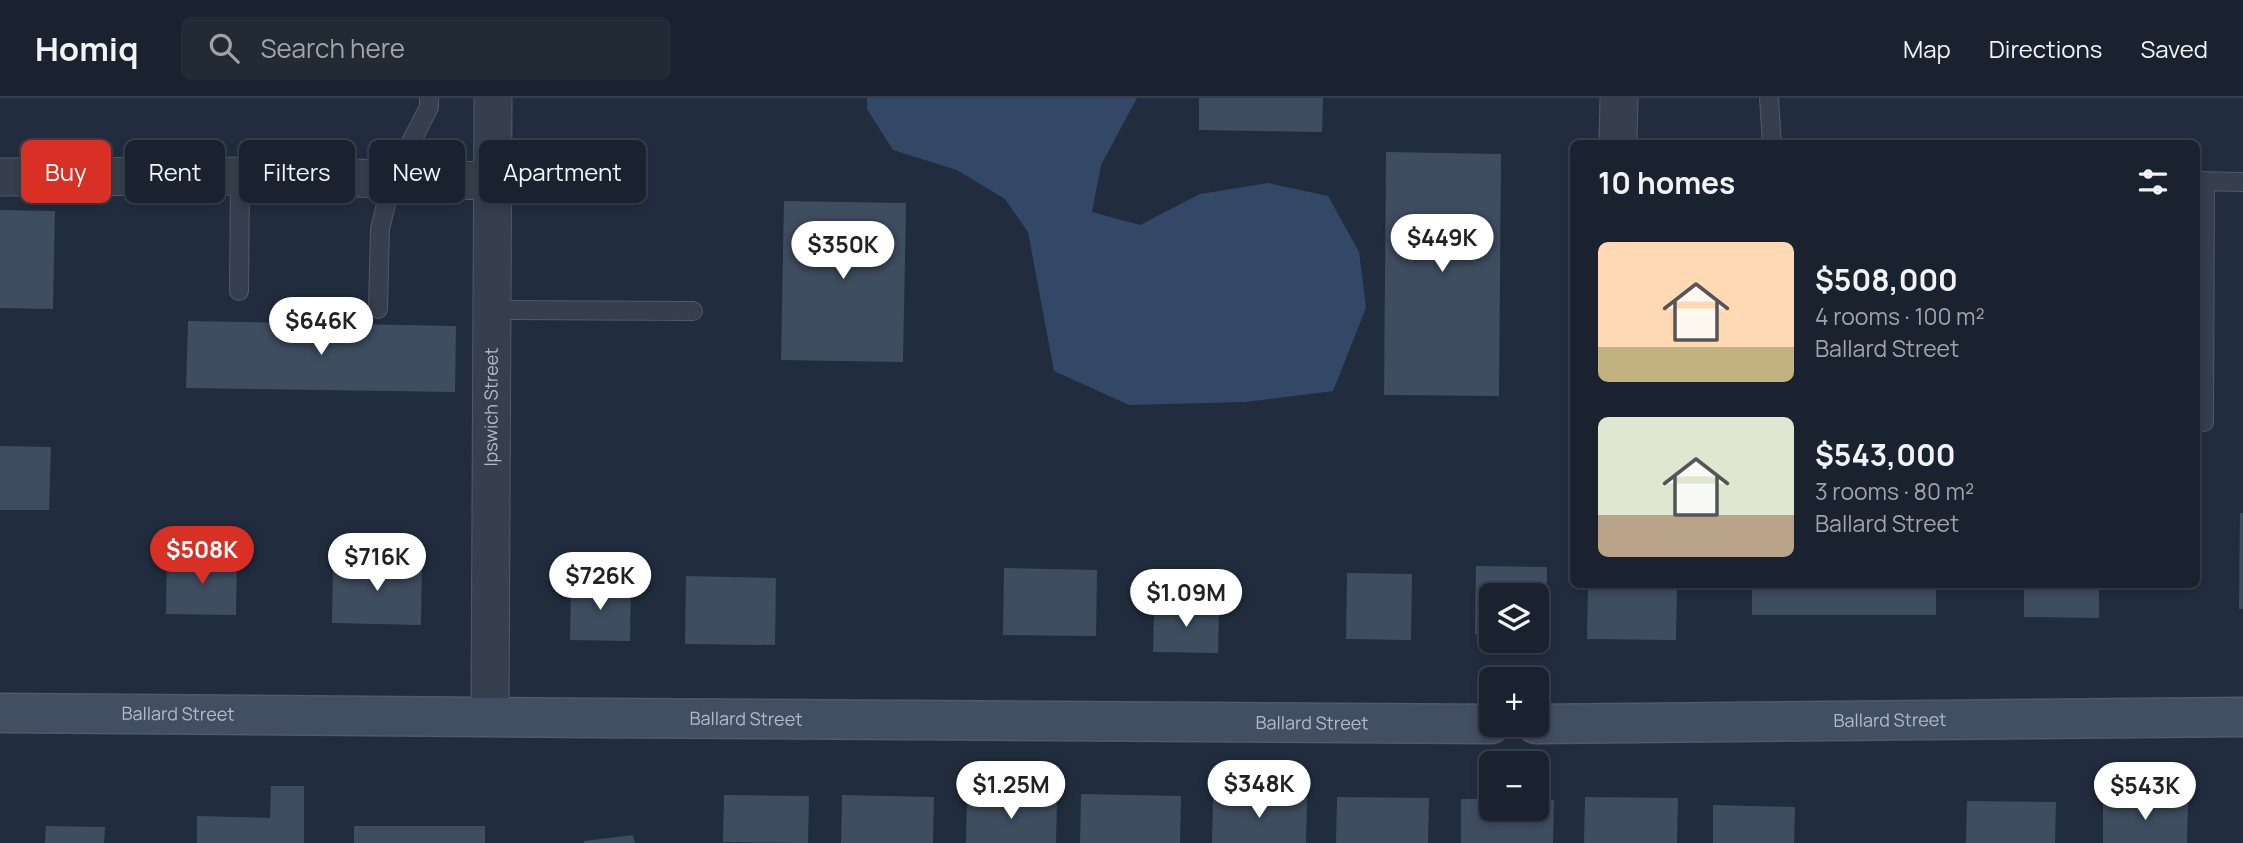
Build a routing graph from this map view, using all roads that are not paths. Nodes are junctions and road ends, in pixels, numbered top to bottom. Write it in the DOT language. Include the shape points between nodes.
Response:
graph roads {
  1 [pos="429,98"];
  2 [pos="493,98"];
  3 [pos="1619,98"];
  4 [pos="1769,98"];
  5 [pos="412,140"];
  6 [pos="493,140"];
  7 [pos="1618,140"];
  8 [pos="1772,140"];
  9 [pos="0,177"];
  10 [pos="239,177"];
  11 [pos="2201,181"];
  12 [pos="2243,182"];
  13 [pos="240,203"];
  14 [pos="386,203"];
  15 [pos="493,203"];
  16 [pos="239,291"];
  17 [pos="378,309"];
  18 [pos="492,310"];
  19 [pos="693,311"];
  20 [pos="2204,422"];
  21 [pos="0,713"];
  22 [pos="490,716"];
  23 [pos="2243,717"];
  24 [pos="1479,724"];
  25 [pos="1549,724"];
  1 -- 5 [label="lane"];
  2 -- 6 [label="street, Ipswich Street"];
  3 -- 7 [label="street"];
  4 -- 8 [label="lane"];
  9 -- 10 [label="street"];
  11 -- 12 [label="lane"];
  11 -- 20 [label="lane"];
  13 -- 16 [label="lane"];
  14 -- 17 [label="lane" via="380,229"];
  15 -- 18 [label="street, Ipswich Street"];
  18 -- 19 [label="lane"];
  18 -- 22 [label="street, Ipswich Street"];
  21 -- 22 [label="street, Ballard Street"];
  22 -- 24 [label="street, Ballard Street"];
  23 -- 25 [label="street, Ballard Street"];
}
